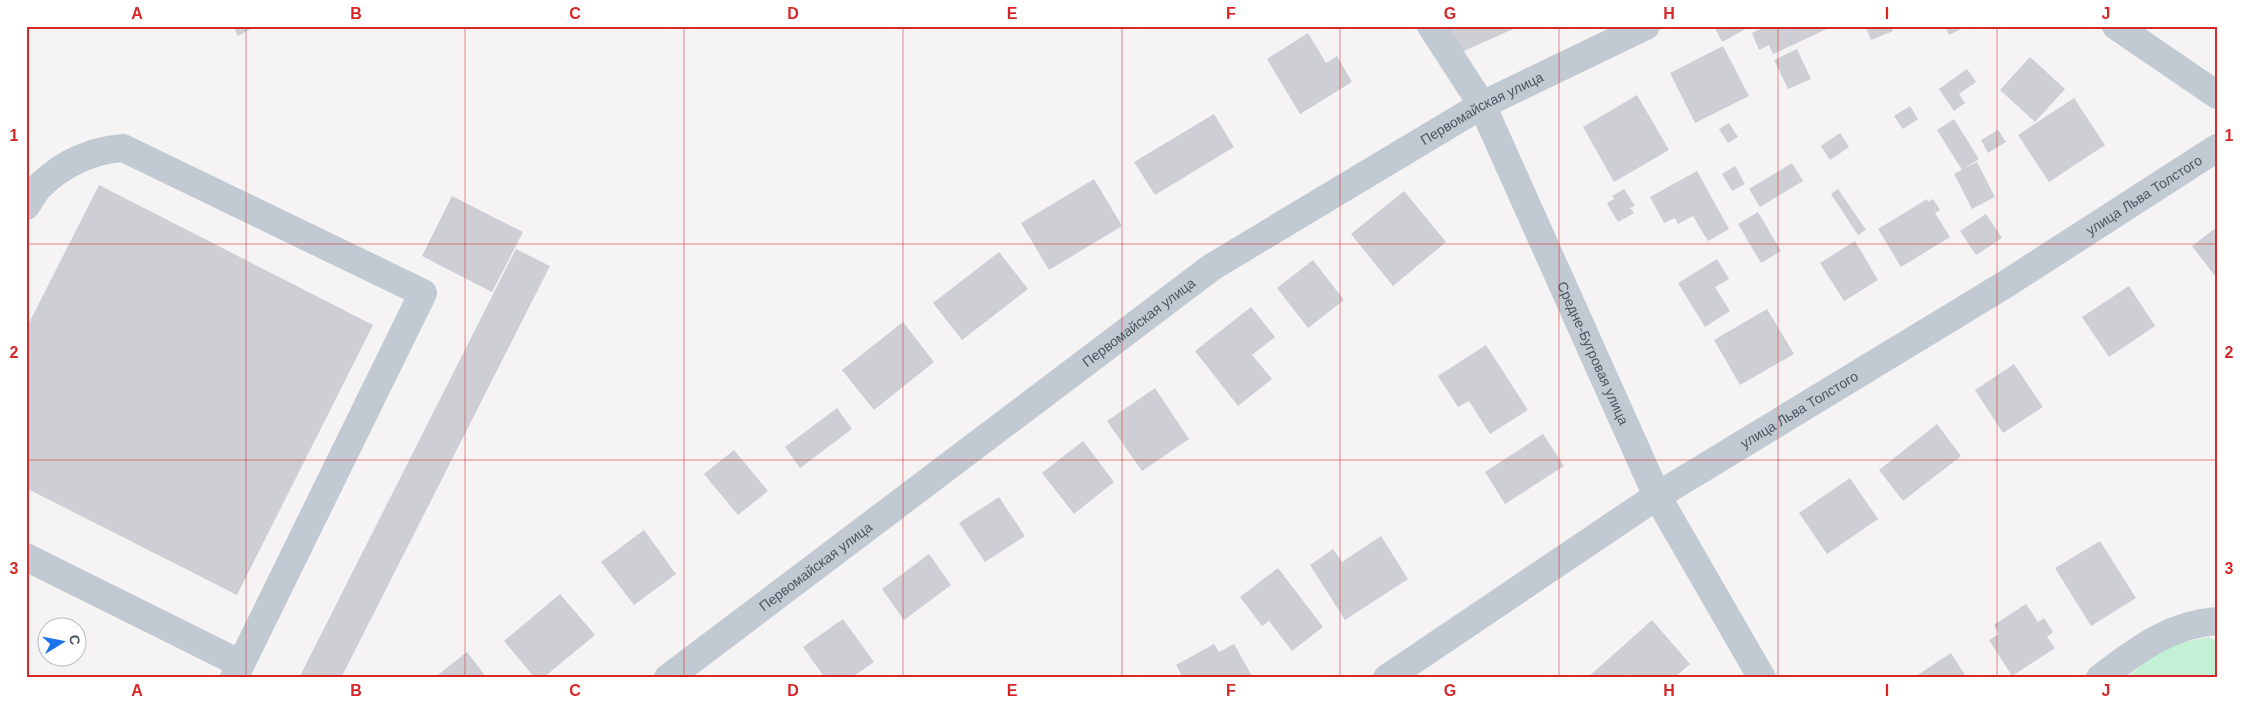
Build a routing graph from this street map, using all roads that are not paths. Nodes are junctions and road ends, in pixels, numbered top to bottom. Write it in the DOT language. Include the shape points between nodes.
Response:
graph roads {
  1 [pos="1431,26"];
  2 [pos="1646,26"];
  3 [pos="2116,26"];
  4 [pos="2217,95"];
  5 [pos="1482,105"];
  6 [pos="2217,148"];
  7 [pos="26,206"];
  8 [pos="1657,496"];
  9 [pos="26,557"];
  10 [pos="2217,621"];
  11 [pos="238,671"];
  12 [pos="668,678"];
  13 [pos="1387,678"];
  14 [pos="1762,678"];
  15 [pos="2100,678"];
  1 -- 5 [label="street, Средне-Бугровая улица"];
  2 -- 5 [label="street, Первомайская улица"];
  3 -- 4 [label="street"];
  5 -- 8 [label="street, Средне-Бугровая улица"];
  5 -- 12 [label="street, Первомайская улица" via="1212,267"];
  6 -- 8 [label="street, улица Льва Толстого" via="2006,284"];
  7 -- 11 [label="street" via="41,184 81,157 102,149 123,148 423,293"];
  8 -- 13 [label="street, улица Льва Толстого"];
  8 -- 14 [label="street, Средне-Бугровая улица"];
  9 -- 11 [label="street"];
  10 -- 15 [label="street" via="2186,626 2150,641"];
}
